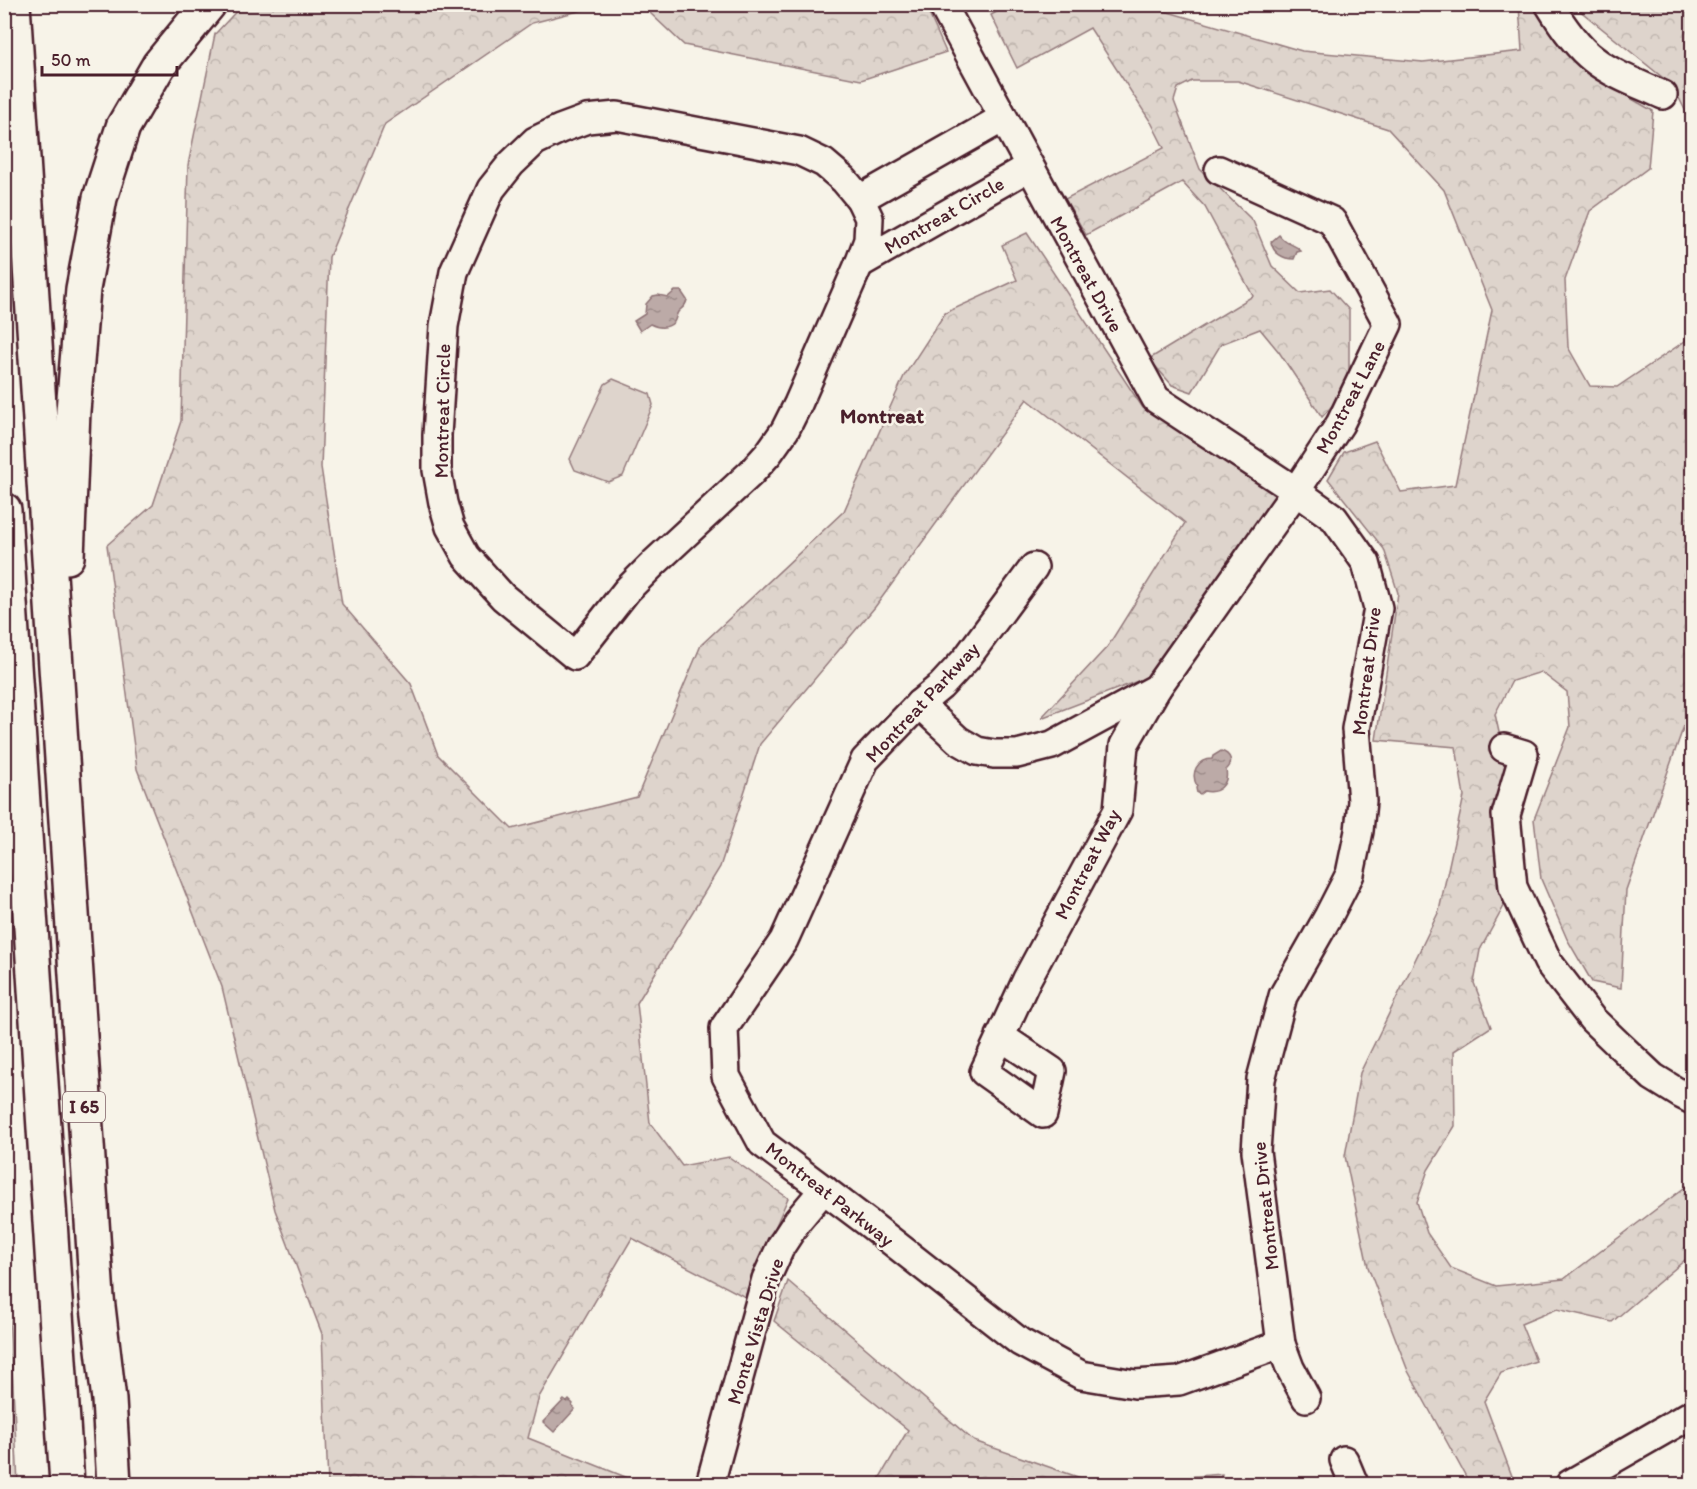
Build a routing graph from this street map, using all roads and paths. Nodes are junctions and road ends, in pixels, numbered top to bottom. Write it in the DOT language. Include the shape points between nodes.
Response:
graph roads {
  1 [pos="13,4"];
  2 [pos="209,4"];
  3 [pos="942,4"];
  4 [pos="1549,4"];
  5 [pos="1663,95"];
  6 [pos="1003,118"];
  7 [pos="1029,167"];
  8 [pos="1220,170"];
  9 [pos="860,199"];
  10 [pos="859,264"];
  11 [pos="1296,491"];
  12 [pos="4,510"];
  13 [pos="1034,567"];
  14 [pos="1157,688"];
  15 [pos="919,704"];
  16 [pos="60,730"];
  17 [pos="1504,748"];
  18 [pos="1000,1036"];
  19 [pos="1692,1100"];
  20 [pos="824,1189"];
  21 [pos="1281,1344"];
  22 [pos="1306,1398"];
  23 [pos="1692,1414"];
  24 [pos="67,1485"];
  25 [pos="114,1485"];
  26 [pos="711,1485"];
  27 [pos="1570,1485"];
  1 -- 16 [label="highway, I 65"];
  2 -- 16 [label="highway" via="159,65 123,127 100,198 83,289 73,411"];
  3 -- 6 [label="street, Montreat Drive"];
  4 -- 5 [label="street" via="1592,58"];
  6 -- 7 [label="street, Montreat Drive"];
  6 -- 9 [label="street"];
  7 -- 10 [label="street, Montreat Circle"];
  7 -- 11 [label="street, Montreat Drive" via="1156,399"];
  8 -- 11 [label="street, Montreat Lane" via="1332,221 1388,324 1341,424"];
  9 -- 10 [label="street, Montreat Circle" via="868,218 868,240"];
  9 -- 10 [label="street, Montreat Circle" via="824,163 799,151 617,116 586,119 535,141 491,189 454,272 444,326 437,470 450,528 466,556 503,597 575,656 627,590 768,454 798,404"];
  11 -- 14 [label="street, Montreat Way"];
  11 -- 21 [label="street, Montreat Drive" via="1334,518 1366,563 1378,608 1356,729 1362,801 1350,874 1283,996 1261,1079 1256,1151"];
  12 -- 24 [label="highway, I 65"];
  13 -- 15 [label="street, Montreat Parkway" via="966,659"];
  14 -- 15 [label="street, Montreat Way" via="1052,745 1017,754 977,751 958,740"];
  14 -- 18 [label="street, Montreat Way" via="1124,745 1118,810"];
  15 -- 20 [label="street, Montreat Parkway" via="865,760 784,940 724,1028 726,1076 762,1143"];
  16 -- 25 [label="highway, I 65" via="97,1299"];
  17 -- 19 [label="street" via="1524,754 1506,815 1513,887 1548,962 1592,1019 1618,1044 1653,1077"];
  20 -- 21 [label="street, Montreat Parkway" via="1020,1342 1080,1375 1135,1384 1179,1382"];
  20 -- 26 [label="street, Monte Vista Drive" via="781,1246 766,1279"];
  21 -- 22 [label="street, Montreat Drive"];
  23 -- 27 [label="street"];
}
